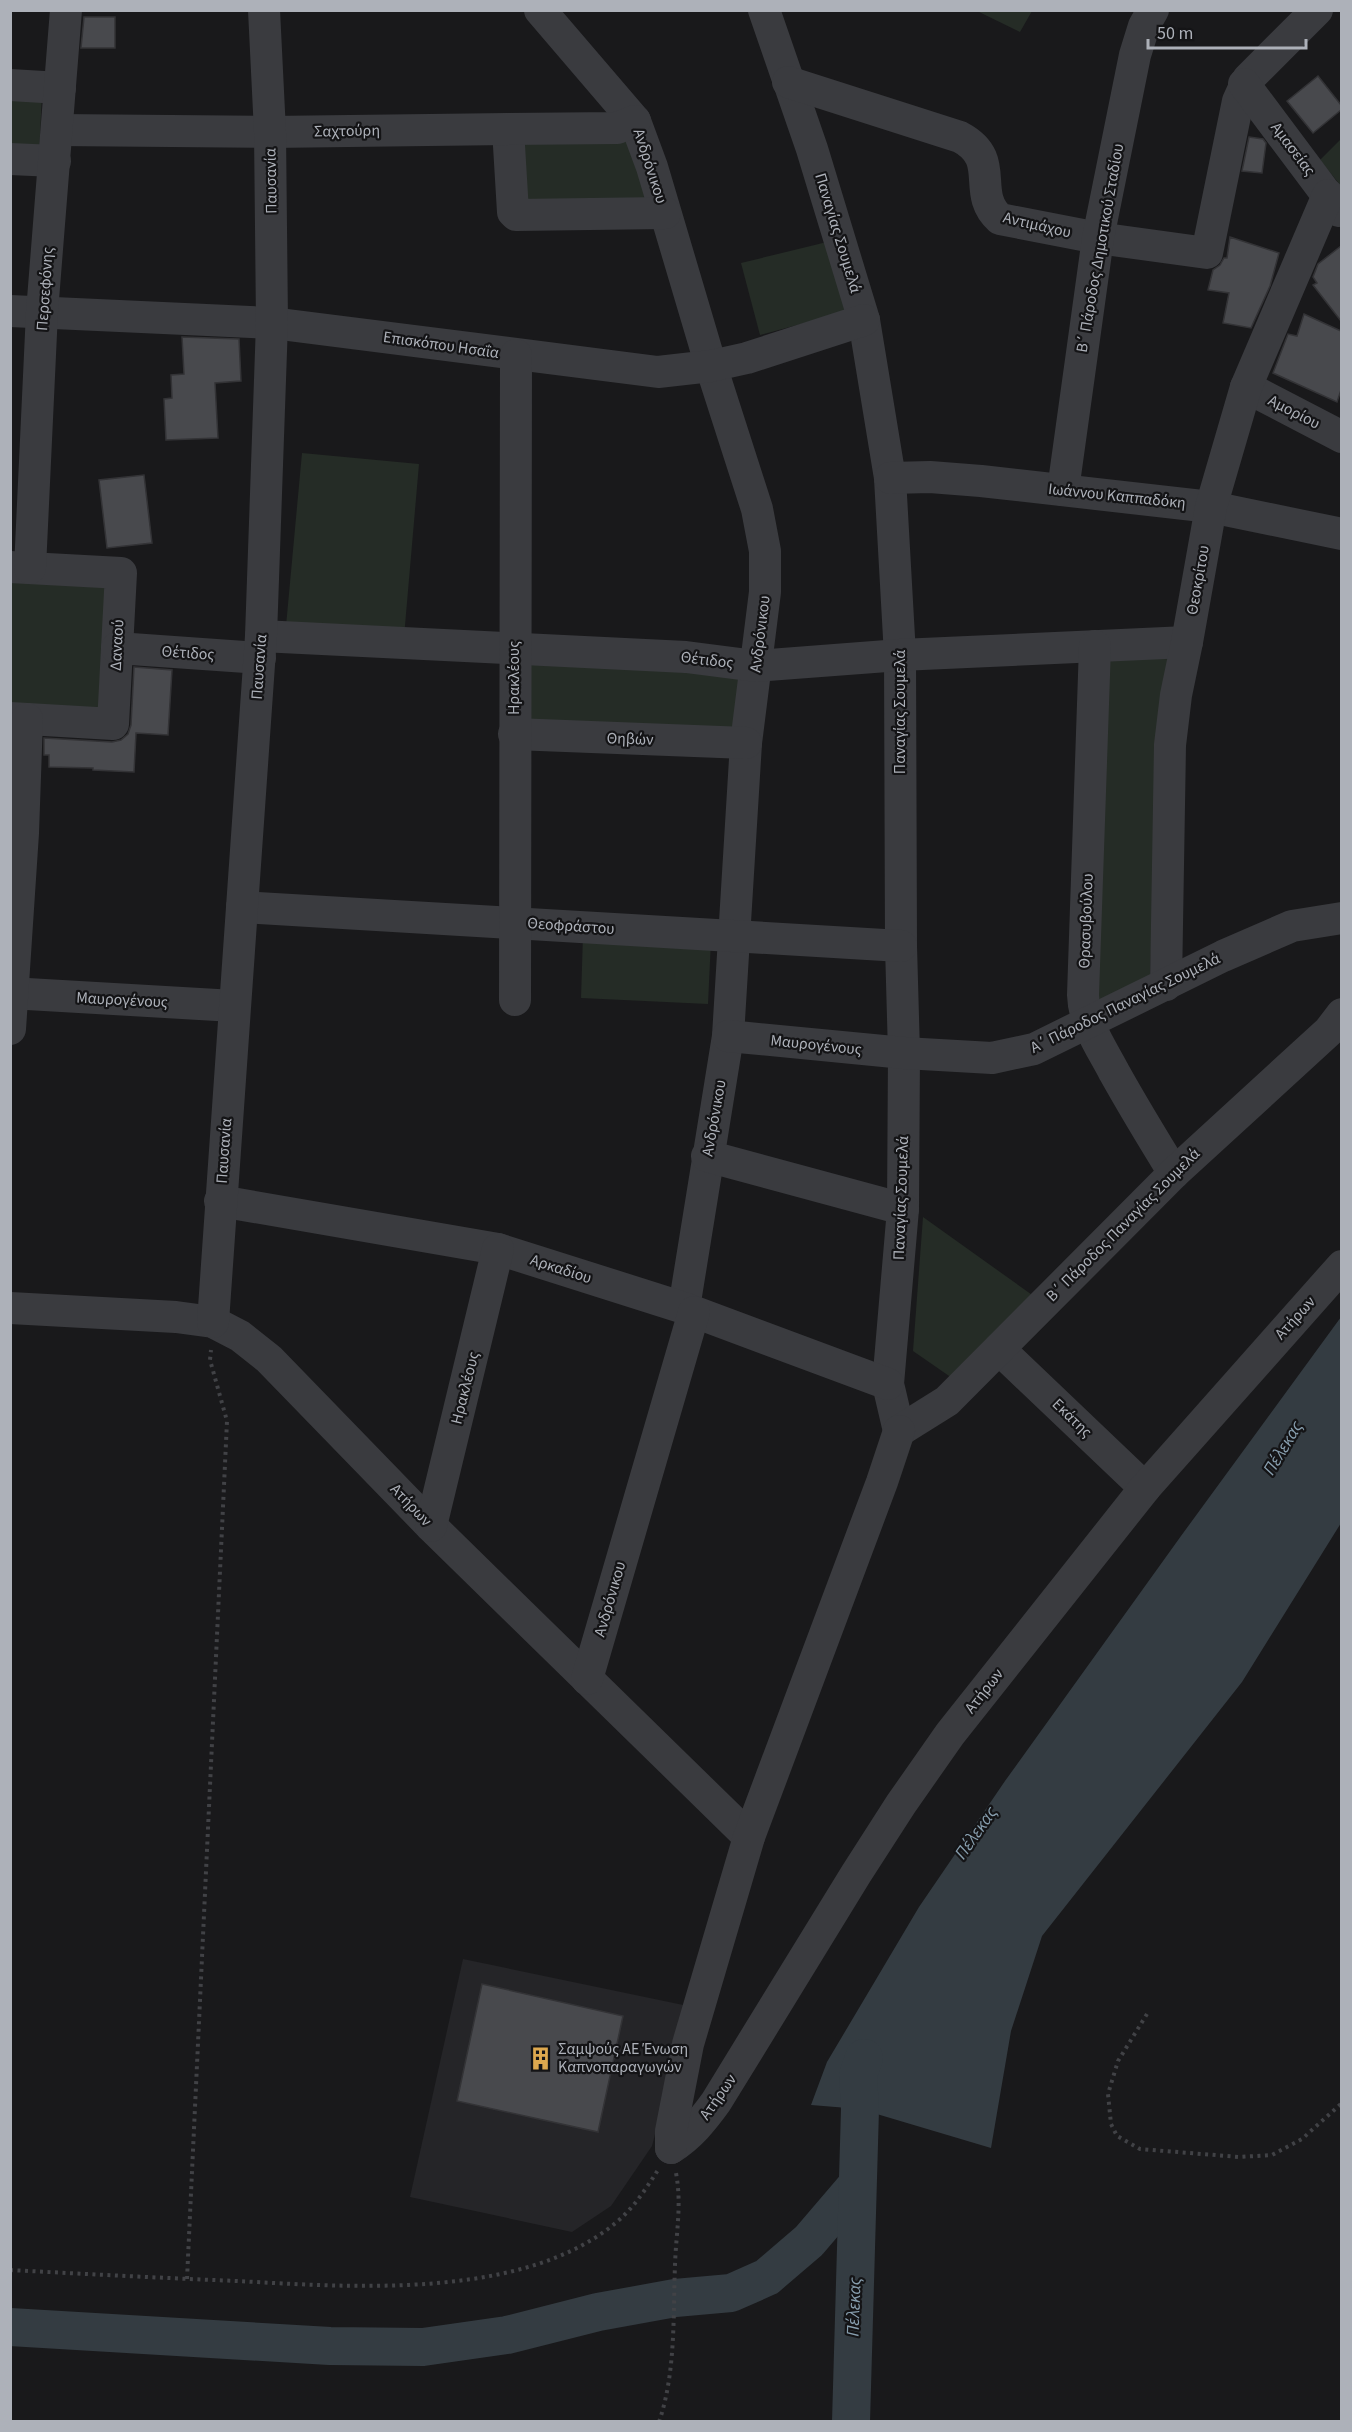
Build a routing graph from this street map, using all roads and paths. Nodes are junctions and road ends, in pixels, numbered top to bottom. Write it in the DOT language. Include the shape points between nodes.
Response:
graph roads {
  1 [pos="66,10"];
  2 [pos="264,10"];
  3 [pos="540,10"];
  4 [pos="764,10"];
  5 [pos="1153,10"];
  6 [pos="1317,10"];
  7 [pos="788,82"];
  8 [pos="1244,84"];
  9 [pos="10,85"];
  10 [pos="60,88"];
  11 [pos="635,121"];
  12 [pos="57,129"];
  13 [pos="508,129"];
  14 [pos="270,132"];
  15 [pos="10,159"];
  16 [pos="55,161"];
  17 [pos="1335,204"];
  18 [pos="665,213"];
  19 [pos="1098,238"];
  20 [pos="10,311"];
  21 [pos="42,312"];
  22 [pos="864,320"];
  23 [pos="272,323"];
  24 [pos="516,355"];
  25 [pos="711,366"];
  26 [pos="1246,387"];
  27 [pos="1341,436"];
  28 [pos="890,478"];
  29 [pos="1063,490"];
  30 [pos="1211,507"];
  31 [pos="1341,534"];
  32 [pos="20,568"];
  33 [pos="1187,642"];
  34 [pos="1095,646"];
  35 [pos="260,647"];
  36 [pos="117,648"];
  37 [pos="514,648"];
  38 [pos="900,655"];
  39 [pos="756,666"];
  40 [pos="19,719"];
  41 [pos="514,734"];
  42 [pos="746,743"];
  43 [pos="242,907"];
  44 [pos="1341,918"];
  45 [pos="514,922"];
  46 [pos="733,937"];
  47 [pos="901,946"];
  48 [pos="1166,985"];
  49 [pos="12,993"];
  50 [pos="515,1000"];
  51 [pos="234,1006"];
  52 [pos="1341,1014"];
  53 [pos="1088,1023"];
  54 [pos="10,1029"];
  55 [pos="728,1036"];
  56 [pos="904,1053"];
  57 [pos="707,1156"];
  58 [pos="1174,1173"];
  59 [pos="220,1201"];
  60 [pos="903,1209"];
  61 [pos="498,1249"];
  62 [pos="1341,1266"];
  63 [pos="10,1308"];
  64 [pos="689,1310"];
  65 [pos="213,1322"];
  66 [pos="999,1349"];
  67 [pos="888,1384"];
  68 [pos="899,1431"];
  69 [pos="1145,1488"];
  70 [pos="431,1526"];
  71 [pos="587,1679"];
  72 [pos="749,1837"];
  73 [pos="1147,2014"];
  74 [pos="1341,2103"];
  75 [pos="671,2148"];
  76 [pos="10,2270"];
  77 [pos="187,2279"];
  78 [pos="659,2421"];
  1 -- 10 [label="street, Περσεφόνης"];
  2 -- 14 [label="street, Παυσανία"];
  3 -- 11 [label="street, Ανδρόνικου"];
  4 -- 7 [label="street, Παναγίας Σουμελά"];
  5 -- 19 [label="street, Β΄ Πάροδος Δημοτικού Σταδίου" via="1135,55"];
  6 -- 8 [label="street"];
  7 -- 19 [label="street, Αντιμάχου" via="960,137 977,148 981,156 986,198 1000,219"];
  7 -- 22 [label="street, Παναγίας Σουμελά"];
  8 -- 17 [label="street, Αμασείας"];
  8 -- 19 [label="street, Αντιμάχου" via="1207,253"];
  9 -- 10 [label="street"];
  10 -- 12 [label="street, Περσεφόνης"];
  11 -- 13 [label="street, Σαχτούρη" via="617,128"];
  11 -- 18 [label="street, Ανδρόνικου"];
  12 -- 14 [label="street, Σαχτούρη"];
  12 -- 16 [label="street, Περσεφόνης"];
  13 -- 14 [label="street, Σαχτούρη"];
  13 -- 18 [label="street" via="516,215"];
  14 -- 23 [label="street, Παυσανία"];
  15 -- 16 [label="street"];
  16 -- 21 [label="street, Περσεφόνης"];
  17 -- 26 [label="street, Θεοκρίτου"];
  18 -- 25 [label="street, Ανδρόνικου"];
  19 -- 29 [label="street, Β΄ Πάροδος Δημοτικού Σταδίου"];
  20 -- 21 [label="street, Επισκόπου Ησαΐα"];
  21 -- 23 [label="street, Επισκόπου Ησαΐα"];
  21 -- 32 [label="street, Περσεφόνης"];
  22 -- 25 [label="street, Επισκόπου Ησαΐα"];
  22 -- 28 [label="street, Παναγίας Σουμελά"];
  23 -- 24 [label="street, Επισκόπου Ησαΐα"];
  23 -- 35 [label="street, Παυσανία"];
  24 -- 25 [label="street, Επισκόπου Ησαΐα" via="658,372"];
  24 -- 37 [label="street, Ηρακλέους"];
  25 -- 39 [label="street, Ανδρόνικου" via="757,509 765,551 765,592"];
  26 -- 27 [label="street, Αμορίου"];
  26 -- 30 [label="street, Θεοκρίτου"];
  28 -- 29 [label="street, Ιωάννου Καππαδόκη" via="930,477"];
  28 -- 38 [label="street, Παναγίας Σουμελά"];
  29 -- 30 [label="street, Ιωάννου Καππαδόκη"];
  30 -- 31 [label="street, Ιωάννου Καππαδόκη"];
  30 -- 33 [label="street, Θεοκρίτου"];
  32 -- 36 [label="street, Δαναού" via="121,573"];
  33 -- 34 [label="street, Θέτιδος"];
  33 -- 48 [label="street, Θεοκρίτου" via="1167,774"];
  34 -- 38 [label="street, Θέτιδος"];
  34 -- 53 [label="street, Θρασυβούλου" via="1083,995"];
  35 -- 36 [label="street, Θέτιδος"];
  35 -- 37 [label="street, Θέτιδος"];
  35 -- 43 [label="street, Παυσανία"];
  36 -- 40 [label="street, Δαναού" via="113,724"];
  37 -- 39 [label="street, Θέτιδος" via="686,657"];
  37 -- 41 [label="street, Ηρακλέους"];
  38 -- 39 [label="street, Θέτιδος"];
  38 -- 47 [label="street, Παναγίας Σουμελά"];
  39 -- 42 [label="street, Ανδρόνικου"];
  40 -- 49 [label="street" via="23,834"];
  41 -- 42 [label="street, Θηβών"];
  41 -- 45 [label="street, Ηρακλέους"];
  42 -- 46 [label="street, Ανδρόνικου"];
  43 -- 45 [label="street, Θεοφράστου"];
  43 -- 51 [label="street, Παυσανία"];
  44 -- 48 [label="street, Α΄ Πάροδος Παναγίας Σουμελά" via="1292,927"];
  45 -- 46 [label="street, Θεοφράστου"];
  45 -- 50 [label="street, Ηρακλέους"];
  46 -- 47 [label="street, Θεοφράστου"];
  46 -- 55 [label="street, Ανδρόνικου"];
  47 -- 56 [label="street, Παναγίας Σουμελά"];
  48 -- 53 [label="street, Α΄ Πάροδος Παναγίας Σουμελά"];
  49 -- 51 [label="street, Μαυρογένους"];
  49 -- 54 [label="street"];
  51 -- 59 [label="street, Παυσανία"];
  52 -- 58 [label="street, Β΄ Πάροδος Παναγίας Σουμελά" via="1329,1031"];
  53 -- 56 [label="street, Α΄ Πάροδος Παναγίας Σουμελά" via="1034,1049 992,1058"];
  53 -- 58 [label="street, Θρασυβούλου"];
  55 -- 56 [label="street, Μαυρογένους"];
  55 -- 57 [label="street, Ανδρόνικου"];
  56 -- 60 [label="street, Παναγίας Σουμελά"];
  57 -- 60 [label="street"];
  57 -- 64 [label="street, Ανδρόνικου"];
  58 -- 66 [label="street, Β΄ Πάροδος Παναγίας Σουμελά"];
  59 -- 61 [label="street, Αρκαδίου"];
  59 -- 65 [label="street, Παυσανία"];
  60 -- 67 [label="street, Παναγίας Σουμελά"];
  61 -- 64 [label="street, Αρκαδίου"];
  61 -- 70 [label="street, Ηρακλέους"];
  62 -- 69 [label="street, Ατήρων"];
  63 -- 65 [label="street, Ατήρων"];
  64 -- 67 [label="street, Αρκαδίου"];
  64 -- 71 [label="street, Ανδρόνικου"];
  65 -- 70 [label="street, Ατήρων" via="240,1336 269,1359"];
  65 -- 77 [label="path" via="210,1360 227,1421"];
  66 -- 68 [label="street, Β΄ Πάροδος Παναγίας Σουμελά" via="947,1401"];
  66 -- 69 [label="street, Εκάτης"];
  67 -- 68 [label="street, Παναγίας Σουμελά"];
  68 -- 72 [label="street"];
  69 -- 75 [label="street, Ατήρων" via="900,1804 716,2102 685,2139"];
  70 -- 71 [label="street, Ατήρων"];
  71 -- 72 [label="street, Ατήρων"];
  72 -- 75 [label="street" via="688,2044"];
  73 -- 74 [label="path" via="1118,2061 1108,2094 1116,2136 1140,2149 1239,2157 1272,2155 1302,2139"];
  75 -- 77 [label="path" via="650,2183 620,2219 580,2246 522,2268 489,2276 382,2286"];
  75 -- 78 [label="path" via="678,2181 680,2225 669,2380"];
  76 -- 77 [label="path"];
}
